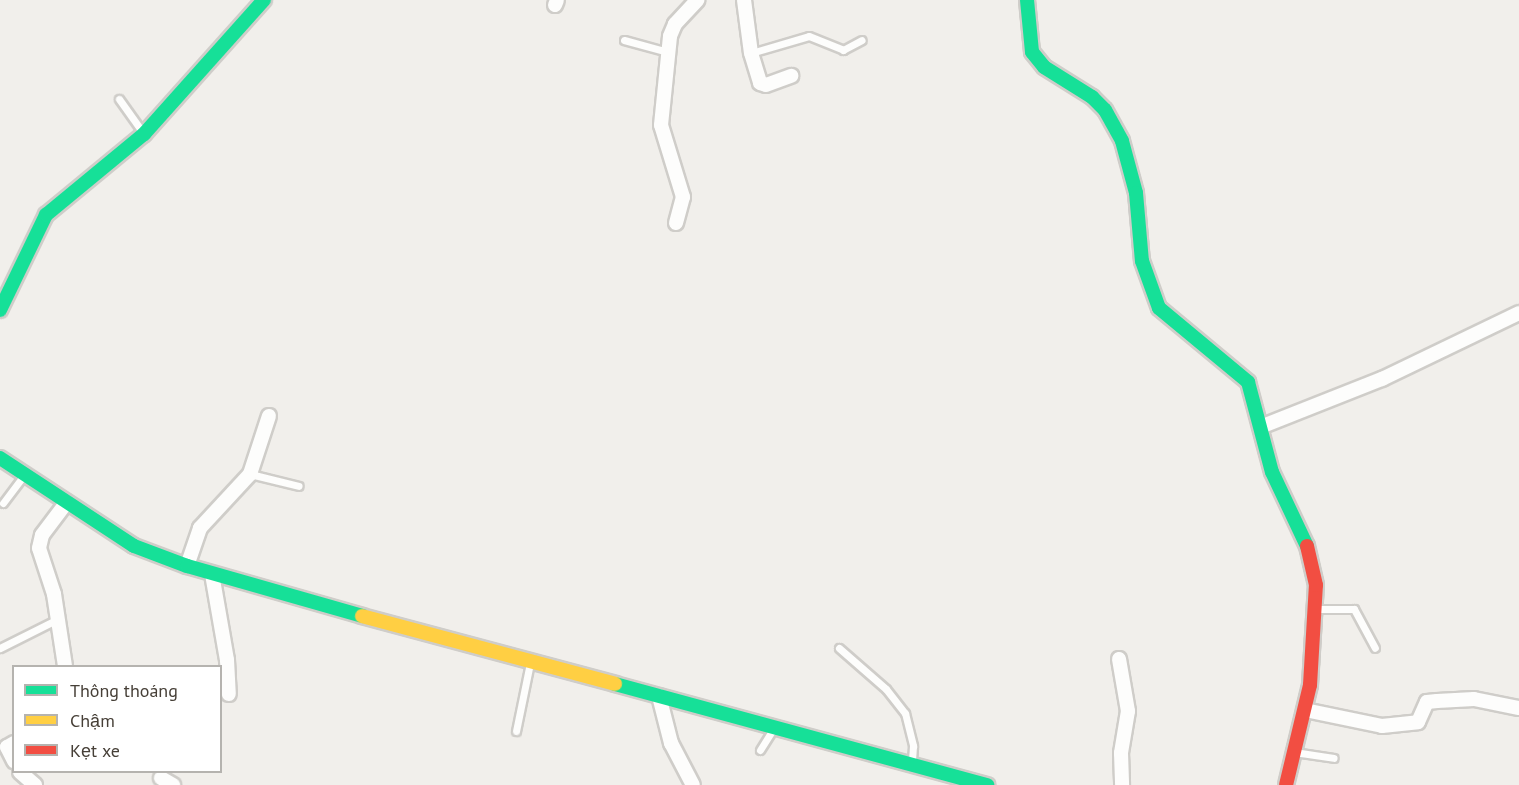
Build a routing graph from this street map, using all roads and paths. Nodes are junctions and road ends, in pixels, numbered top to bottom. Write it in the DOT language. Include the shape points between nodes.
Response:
graph roads {
  1 [pos="264,0"];
  2 [pos="697,0"];
  3 [pos="744,0"];
  4 [pos="1027,0"];
  5 [pos="624,40"];
  6 [pos="862,40"];
  7 [pos="668,52"];
  8 [pos="751,53"];
  9 [pos="791,76"];
  10 [pos="119,99"];
  11 [pos="144,134"];
  12 [pos="676,223"];
  13 [pos="0,310"];
  14 [pos="1519,313"];
  15 [pos="269,416"];
  16 [pos="1263,426"];
  17 [pos="0,458"];
  18 [pos="24,474"];
  19 [pos="250,474"];
  20 [pos="299,486"];
  21 [pos="67,502"];
  22 [pos="3,503"];
  23 [pos="187,566"];
  24 [pos="212,574"];
  25 [pos="1314,609"];
  26 [pos="58,620"];
  27 [pos="0,648"];
  28 [pos="839,648"];
  29 [pos="1375,648"];
  30 [pos="1119,659"];
  31 [pos="530,661"];
  32 [pos="65,665"];
  33 [pos="228,694"];
  34 [pos="658,696"];
  35 [pos="1519,708"];
  36 [pos="1305,710"];
  37 [pos="774,727"];
  38 [pos="516,731"];
  39 [pos="760,750"];
  40 [pos="1292,752"];
  41 [pos="1334,758"];
  42 [pos="912,765"];
  43 [pos="22,773"];
  44 [pos="35,785"];
  45 [pos="693,785"];
  46 [pos="988,785"];
  47 [pos="1122,785"];
  48 [pos="1287,785"];
  1 -- 11 [label="street"];
  2 -- 7 [label="street" via="675,24"];
  3 -- 8 [label="street"];
  4 -- 16 [label="street" via="1027,31 1032,51 1044,67 1092,97 1105,110 1122,141 1136,193 1141,255 1159,308 1237,369 1248,382"];
  5 -- 7 [label="lane"];
  6 -- 8 [label="lane" via="843,50 809,36"];
  7 -- 12 [label="street" via="661,125 683,197"];
  8 -- 9 [label="street" via="760,83 766,85"];
  10 -- 11 [label="lane"];
  11 -- 13 [label="street" via="46,215"];
  14 -- 16 [label="street" via="1382,378"];
  15 -- 19 [label="street"];
  16 -- 25 [label="street" via="1272,472 1314,567"];
  17 -- 18 [label="street"];
  18 -- 21 [label="street"];
  18 -- 22 [label="lane"];
  19 -- 20 [label="lane"];
  19 -- 23 [label="street" via="200,528"];
  21 -- 23 [label="street" via="134,546"];
  21 -- 26 [label="street" via="42,535 39,548"];
  23 -- 24 [label="street"];
  24 -- 31 [label="street"];
  24 -- 33 [label="street" via="227,660"];
  25 -- 29 [label="lane" via="1354,609"];
  25 -- 36 [label="street"];
  26 -- 27 [label="lane"];
  26 -- 32 [label="street"];
  28 -- 42 [label="lane" via="886,689 905,713 913,746"];
  30 -- 47 [label="street" via="1128,711 1121,753"];
  31 -- 34 [label="street"];
  31 -- 38 [label="lane"];
  34 -- 37 [label="street"];
  34 -- 45 [label="street" via="671,743"];
  35 -- 36 [label="street" via="1474,699 1427,702 1419,722 1382,726"];
  36 -- 40 [label="street"];
  37 -- 39 [label="lane"];
  37 -- 42 [label="street"];
  40 -- 41 [label="lane"];
  40 -- 48 [label="street"];
  42 -- 46 [label="street"];
  43 -- 44 [label="street"];
}
